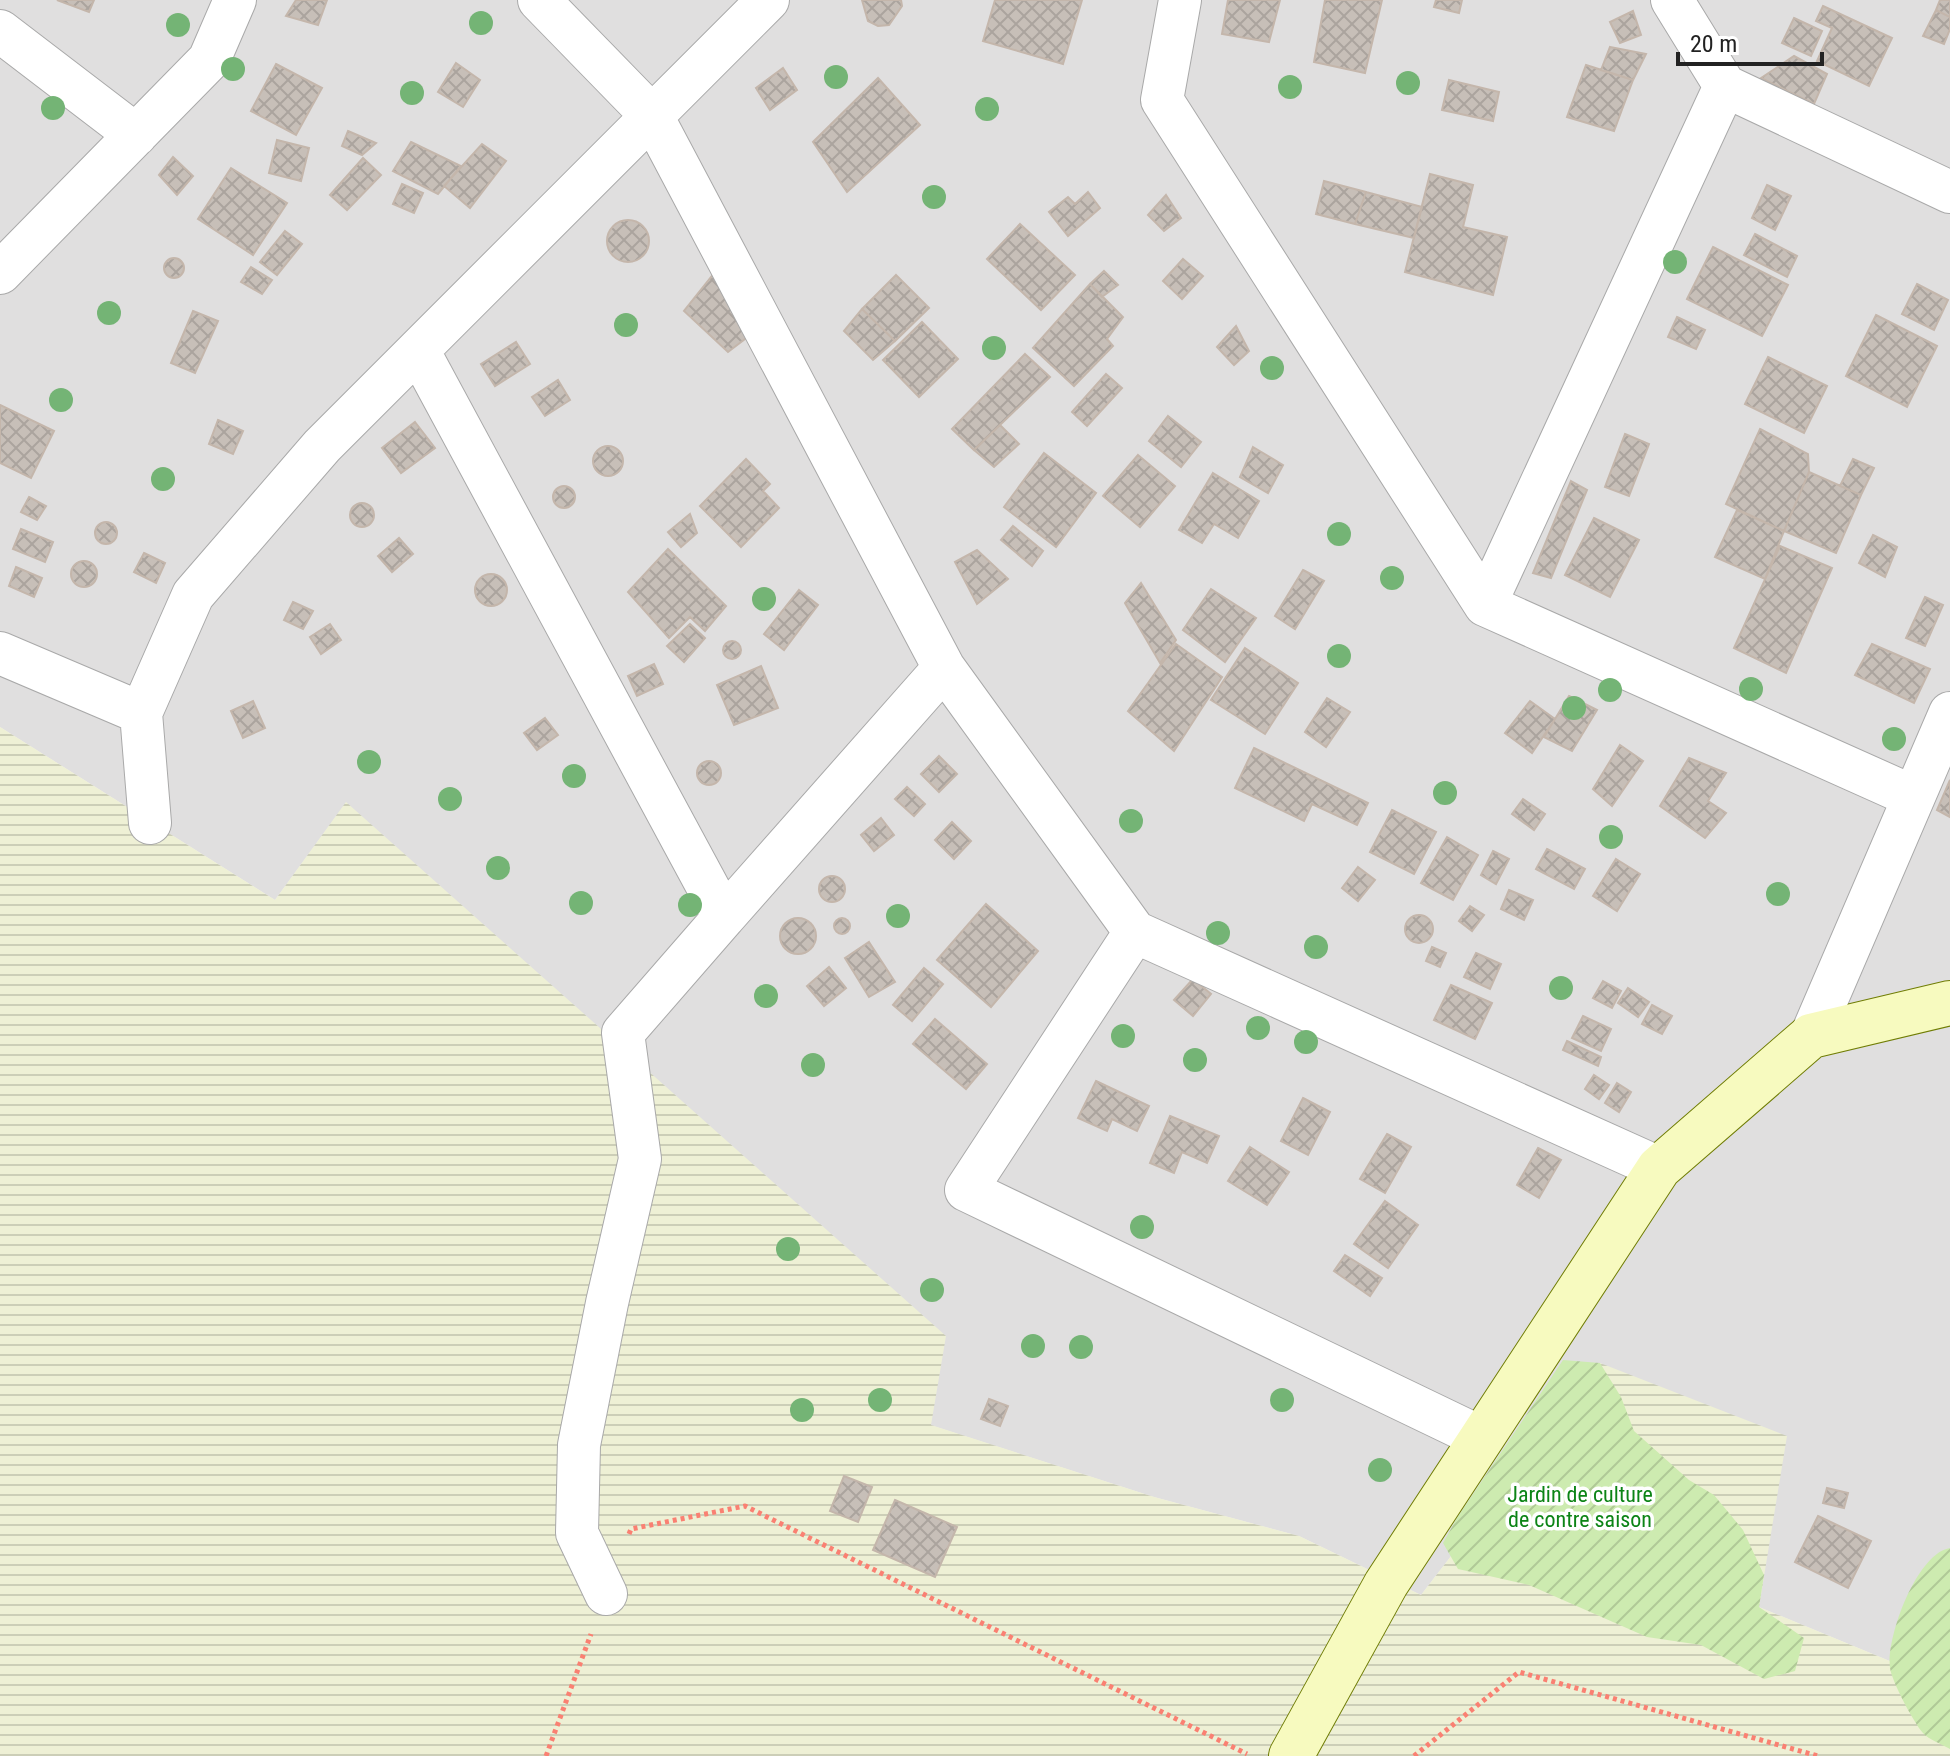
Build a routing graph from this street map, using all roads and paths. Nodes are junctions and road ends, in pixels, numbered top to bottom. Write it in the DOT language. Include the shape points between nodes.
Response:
graph roads {
  1 [pos="235,0"];
  2 [pos="539,0"];
  3 [pos="768,0"];
  4 [pos="1180,0"];
  5 [pos="1672,0"];
  6 [pos="0,31"];
  7 [pos="1725,86"];
  8 [pos="652,116"];
  9 [pos="136,135"];
  10 [pos="1950,192"];
  11 [pos="0,273"];
  12 [pos="418,350"];
  13 [pos="1485,605"];
  14 [pos="0,653"];
  15 [pos="944,668"];
  16 [pos="141,713"];
  17 [pos="1950,713"];
  18 [pos="1914,797"];
  19 [pos="150,823"];
  20 [pos="724,917"];
  21 [pos="1135,932"];
  22 [pos="1950,1003"];
  23 [pos="1811,1036"];
  24 [pos="1659,1168"];
  25 [pos="1482,1438"];
  26 [pos="606,1594"];
  27 [pos="546,1756"];
  28 [pos="1251,1756"];
  29 [pos="1291,1756"];
  30 [pos="1414,1756"];
  31 [pos="1818,1756"];
  1 -- 9 [label="street" via="209,60"];
  2 -- 8 [label="street"];
  3 -- 8 [label="street"];
  4 -- 13 [label="street" via="1162,100"];
  5 -- 7 [label="street"];
  6 -- 9 [label="street"];
  7 -- 10 [label="street"];
  7 -- 13 [label="street"];
  8 -- 12 [label="street"];
  8 -- 15 [label="street"];
  9 -- 11 [label="street"];
  12 -- 16 [label="street" via="322,446 193,595"];
  12 -- 20 [label="street"];
  13 -- 18 [label="street"];
  14 -- 16 [label="street"];
  15 -- 20 [label="street"];
  15 -- 21 [label="street"];
  16 -- 19 [label="street"];
  17 -- 18 [label="street"];
  18 -- 23 [label="street"];
  20 -- 26 [label="street" via="623,1033 640,1159 579,1445 577,1533"];
  21 -- 24 [label="street"];
  21 -- 25 [label="street" via="966,1190"];
  22 -- 23 [label="street"];
  23 -- 24 [label="street"];
  24 -- 25 [label="street"];
  25 -- 29 [label="street" via="1386,1584"];
  26 -- 27 [label="path"];
  26 -- 28 [label="path" via="631,1529 745,1506"];
  30 -- 31 [label="path" via="1519,1672"];
}
